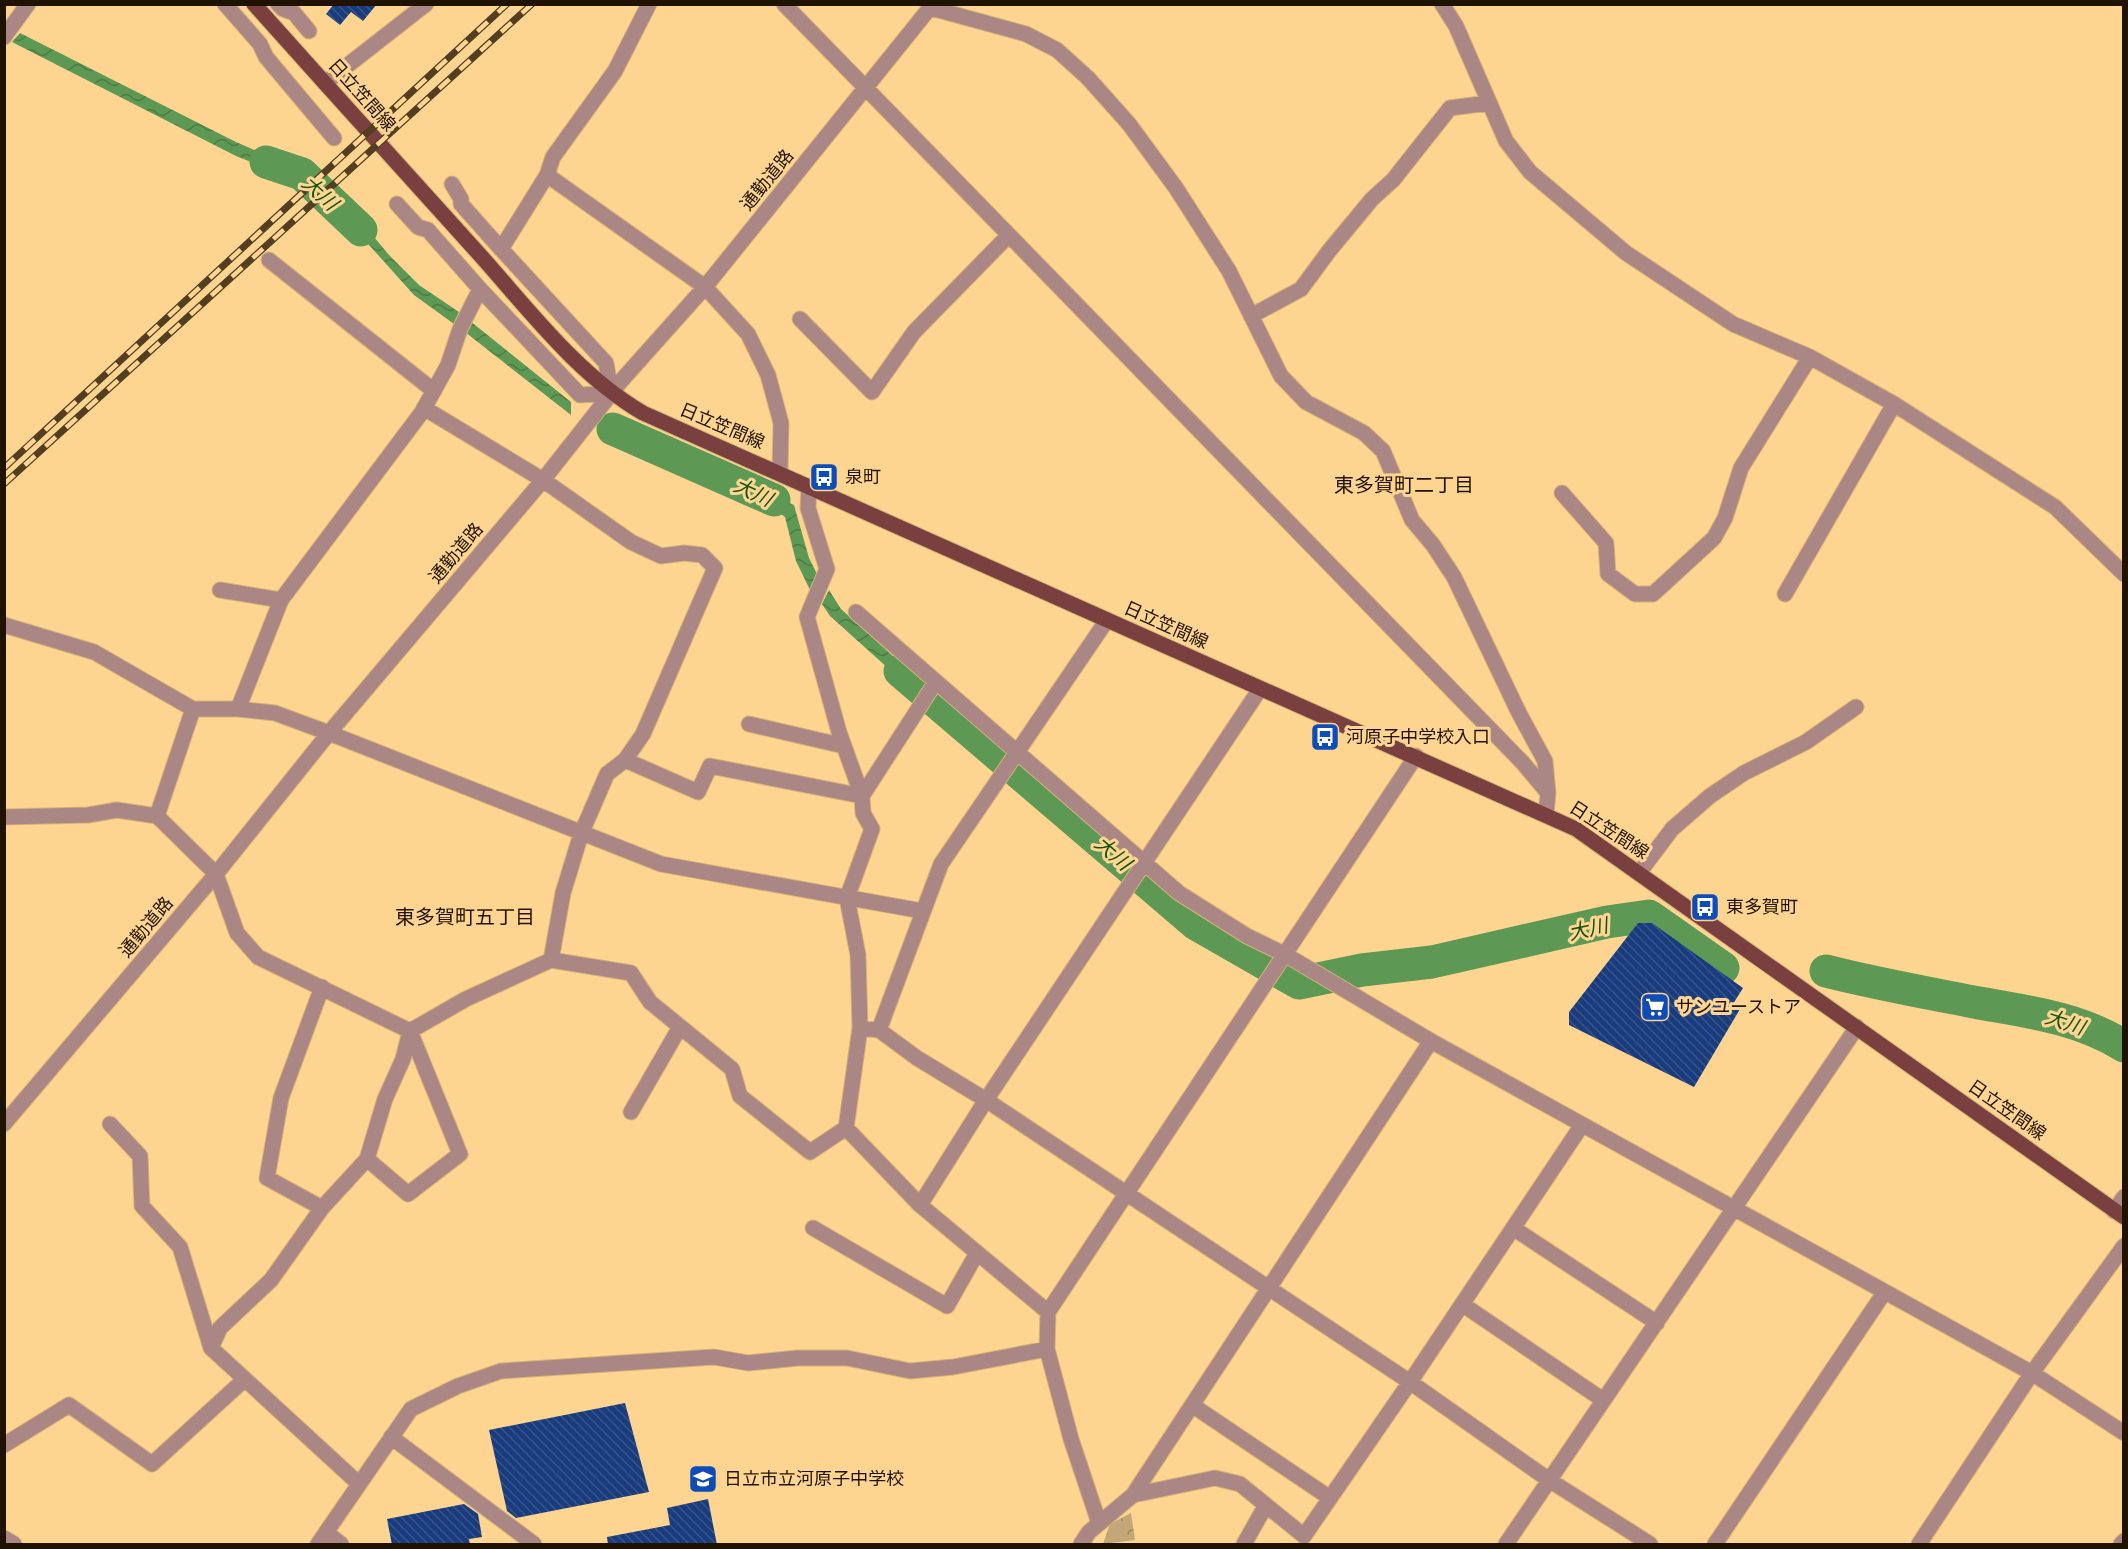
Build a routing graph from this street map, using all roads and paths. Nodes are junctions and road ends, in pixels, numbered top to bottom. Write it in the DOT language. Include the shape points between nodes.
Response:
graph roads {
  1 [pos="28,4"];
  2 [pos="225,4"];
  3 [pos="254,4"];
  4 [pos="278,4"];
  5 [pos="426,4"];
  6 [pos="649,4"];
  7 [pos="784,4"];
  8 [pos="1442,4"];
  9 [pos="932,6"];
  10 [pos="309,31"];
  11 [pos="4,37"];
  12 [pos="325,82"];
  13 [pos="867,88"];
  14 [pos="1488,103"];
  15 [pos="334,138"];
  16 [pos="547,175"];
  17 [pos="452,184"];
  18 [pos="397,204"];
  19 [pos="1009,235"];
  20 [pos="501,249"];
  21 [pos="269,260"];
  22 [pos="705,287"];
  23 [pos="480,289"];
  24 [pos="1251,316"];
  25 [pos="800,319"];
  26 [pos="1810,357"];
  27 [pos="434,391"];
  28 [pos="611,393"];
  29 [pos="1894,404"];
  30 [pos="424,408"];
  31 [pos="780,473"];
  32 [pos="543,480"];
  33 [pos="808,486"];
  34 [pos="1562,493"];
  35 [pos="2124,574"];
  36 [pos="220,590"];
  37 [pos="1785,594"];
  38 [pos="281,600"];
  39 [pos="856,612"];
  40 [pos="1107,620"];
  41 [pos="4,625"];
  42 [pos="1260,689"];
  43 [pos="931,690"];
  44 [pos="1856,707"];
  45 [pos="193,709"];
  46 [pos="238,709"];
  47 [pos="749,724"];
  48 [pos="329,733"];
  49 [pos="844,746"];
  50 [pos="1416,756"];
  51 [pos="625,760"];
  52 [pos="1011,760"];
  53 [pos="1548,793"];
  54 [pos="862,796"];
  55 [pos="1545,814"];
  56 [pos="4,816"];
  57 [pos="157,816"];
  58 [pos="581,834"];
  59 [pos="1140,872"];
  60 [pos="1639,873"];
  61 [pos="216,874"];
  62 [pos="847,898"];
  63 [pos="922,911"];
  64 [pos="551,960"];
  65 [pos="1280,965"];
  66 [pos="322,987"];
  67 [pos="680,1027"];
  68 [pos="1857,1027"];
  69 [pos="860,1028"];
  70 [pos="879,1030"];
  71 [pos="410,1031"];
  72 [pos="1431,1041"];
  73 [pos="986,1100"];
  74 [pos="631,1112"];
  75 [pos="4,1124"];
  76 [pos="110,1124"];
  77 [pos="1582,1125"];
  78 [pos="846,1128"];
  79 [pos="367,1159"];
  80 [pos="1127,1195"];
  81 [pos="2124,1197"];
  82 [pos="920,1205"];
  83 [pos="322,1208"];
  84 [pos="1736,1208"];
  85 [pos="2119,1214"];
  86 [pos="813,1227"];
  87 [pos="1513,1228"];
  88 [pos="2124,1246"];
  89 [pos="977,1253"];
  90 [pos="1268,1290"];
  91 [pos="1884,1293"];
  92 [pos="1462,1304"];
  93 [pos="1048,1312"];
  94 [pos="1657,1323"];
  95 [pos="211,1348"];
  96 [pos="1047,1349"];
  97 [pos="2032,1373"];
  98 [pos="245,1379"];
  99 [pos="1410,1382"];
  100 [pos="1604,1400"];
  101 [pos="1192,1404"];
  102 [pos="2124,1433"];
  103 [pos="391,1437"];
  104 [pos="4,1445"];
  105 [pos="1548,1480"];
  106 [pos="358,1483"];
  107 [pos="1133,1495"];
  108 [pos="1330,1498"];
  109 [pos="1266,1505"];
  110 [pos="1099,1523"];
  111 [pos="4,1538"];
  112 [pos="322,1539"];
  113 [pos="15,1545"];
  114 [pos="341,1545"];
  115 [pos="534,1545"];
  116 [pos="1081,1545"];
  117 [pos="1244,1545"];
  118 [pos="1506,1545"];
  119 [pos="1650,1545"];
  120 [pos="1716,1545"];
  121 [pos="1919,1545"];
  1 -- 11 [label="street"];
  2 -- 15 [label="street"];
  3 -- 12 [label="main road, 日立笠間線"];
  4 -- 10 [label="street" via="294,13"];
  5 -- 12 [label="street"];
  6 -- 16 [label="street" via="615,71 553,157"];
  7 -- 13 [label="street"];
  8 -- 14 [label="street" via="1456,26"];
  9 -- 13 [label="street, 通勤道路"];
  9 -- 24 [label="street" via="1026,34 1057,50 1088,78 1129,124 1176,188 1229,271"];
  12 -- 28 [label="main road, 日立笠間線" via="535,317"];
  13 -- 19 [label="street"];
  13 -- 22 [label="street, 通勤道路"];
  14 -- 24 [label="street" via="1450,108 1301,289"];
  14 -- 26 [label="street" via="1506,141 1530,172 1626,253 1733,324"];
  16 -- 20 [label="street"];
  16 -- 22 [label="street"];
  17 -- 20 [label="street" via="461,204"];
  18 -- 23 [label="street" via="418,227 428,230"];
  19 -- 25 [label="street" via="914,332 872,392"];
  19 -- 53 [label="street"];
  20 -- 28 [label="street" via="606,363"];
  21 -- 27 [label="street"];
  22 -- 28 [label="street, 通勤道路"];
  22 -- 31 [label="street" via="748,334 768,375 781,423"];
  23 -- 27 [label="street"];
  23 -- 28 [label="street" via="580,395"];
  24 -- 53 [label="street" via="1281,376 1306,402 1364,433 1383,451 1412,520 1454,578 1545,761"];
  26 -- 29 [label="street"];
  26 -- 34 [label="street" via="1741,468 1725,518 1714,538 1653,594 1635,594 1608,574 1606,543"];
  27 -- 30 [label="street"];
  28 -- 31 [label="main road, 日立笠間線" via="643,413"];
  28 -- 32 [label="street, 通勤道路"];
  29 -- 35 [label="street" via="2055,507"];
  29 -- 37 [label="street"];
  30 -- 32 [label="street"];
  30 -- 38 [label="street"];
  31 -- 33 [label="main road, 日立笠間線"];
  32 -- 48 [label="street, 通勤道路"];
  32 -- 51 [label="street" via="631,542 661,556 702,555 715,568 643,734"];
  33 -- 40 [label="main road, 日立笠間線"];
  33 -- 49 [label="street" via="808,508 827,569 807,617"];
  36 -- 38 [label="street"];
  38 -- 46 [label="street"];
  39 -- 43 [label="street"];
  40 -- 42 [label="main road, 日立笠間線"];
  40 -- 52 [label="street"];
  41 -- 45 [label="street" via="94,652"];
  42 -- 50 [label="main road, 日立笠間線"];
  42 -- 59 [label="street"];
  43 -- 52 [label="street"];
  43 -- 54 [label="street"];
  44 -- 60 [label="street" via="1806,742 1744,773 1710,796 1672,829"];
  45 -- 46 [label="street"];
  45 -- 57 [label="street"];
  46 -- 48 [label="street" via="275,713"];
  47 -- 49 [label="street"];
  48 -- 58 [label="street"];
  48 -- 61 [label="street, 通勤道路"];
  49 -- 54 [label="street"];
  50 -- 55 [label="main road, 日立笠間線"];
  50 -- 65 [label="street"];
  51 -- 54 [label="street" via="698,792 710,766"];
  51 -- 58 [label="street" via="607,774"];
  52 -- 59 [label="street"];
  52 -- 63 [label="street" via="941,864"];
  53 -- 55 [label="street"];
  54 -- 62 [label="street" via="862,813 872,829"];
  55 -- 60 [label="main road, 日立笠間線" via="1576,829"];
  56 -- 57 [label="street" via="88,815 117,810"];
  57 -- 61 [label="street"];
  58 -- 62 [label="street" via="660,864"];
  58 -- 64 [label="street" via="563,893"];
  59 -- 65 [label="street" via="1247,936"];
  59 -- 73 [label="street"];
  60 -- 68 [label="main road, 日立笠間線"];
  61 -- 66 [label="street" via="237,933 258,957"];
  61 -- 75 [label="street, 通勤道路"];
  62 -- 63 [label="street"];
  62 -- 69 [label="street" via="858,955"];
  63 -- 70 [label="street"];
  64 -- 67 [label="street" via="631,973 650,1002"];
  64 -- 71 [label="street" via="466,999"];
  65 -- 72 [label="street" via="1315,972"];
  65 -- 80 [label="street"];
  66 -- 71 [label="street"];
  66 -- 83 [label="street" via="281,1098 267,1178"];
  67 -- 74 [label="street"];
  67 -- 78 [label="street" via="732,1069 740,1096 810,1152"];
  68 -- 84 [label="street"];
  68 -- 85 [label="main road, 日立笠間線"];
  69 -- 70 [label="street"];
  69 -- 78 [label="street"];
  70 -- 73 [label="street"];
  71 -- 79 [label="street"];
  71 -- 79 [label="street" via="460,1154 408,1194"];
  72 -- 77 [label="street"];
  72 -- 90 [label="street"];
  73 -- 80 [label="street"];
  73 -- 82 [label="street"];
  76 -- 95 [label="street" via="140,1156 142,1206 180,1247"];
  77 -- 84 [label="street"];
  77 -- 87 [label="street"];
  78 -- 82 [label="street"];
  79 -- 83 [label="street"];
  80 -- 90 [label="street"];
  80 -- 93 [label="street"];
  81 -- 85 [label="street"];
  82 -- 89 [label="street"];
  83 -- 95 [label="street" via="271,1280 220,1328"];
  84 -- 91 [label="street"];
  84 -- 94 [label="street"];
  86 -- 89 [label="street" via="947,1306"];
  87 -- 92 [label="street"];
  87 -- 94 [label="street"];
  88 -- 97 [label="street"];
  89 -- 93 [label="street"];
  90 -- 99 [label="street"];
  90 -- 101 [label="street"];
  91 -- 97 [label="street"];
  91 -- 120 [label="street"];
  92 -- 99 [label="street"];
  92 -- 100 [label="street"];
  93 -- 96 [label="street"];
  94 -- 100 [label="street"];
  95 -- 98 [label="street"];
  96 -- 103 [label="street" via="910,1371 847,1358 748,1363 714,1357 501,1371 411,1409"];
  96 -- 110 [label="street"];
  97 -- 102 [label="street"];
  97 -- 121 [label="street"];
  98 -- 104 [label="street" via="152,1464 69,1406"];
  98 -- 106 [label="street"];
  99 -- 105 [label="street"];
  99 -- 108 [label="street"];
  100 -- 105 [label="street"];
  101 -- 107 [label="street"];
  101 -- 108 [label="street"];
  103 -- 106 [label="street"];
  103 -- 115 [label="street"];
  105 -- 118 [label="street"];
  105 -- 119 [label="street"];
  106 -- 112 [label="street"];
  107 -- 109 [label="street" via="1215,1478 1240,1484"];
  107 -- 110 [label="street"];
  108 -- 109 [label="street" via="1304,1536"];
  109 -- 117 [label="street"];
  110 -- 116 [label="street"];
  111 -- 113 [label="street"];
  112 -- 114 [label="street"];
}
